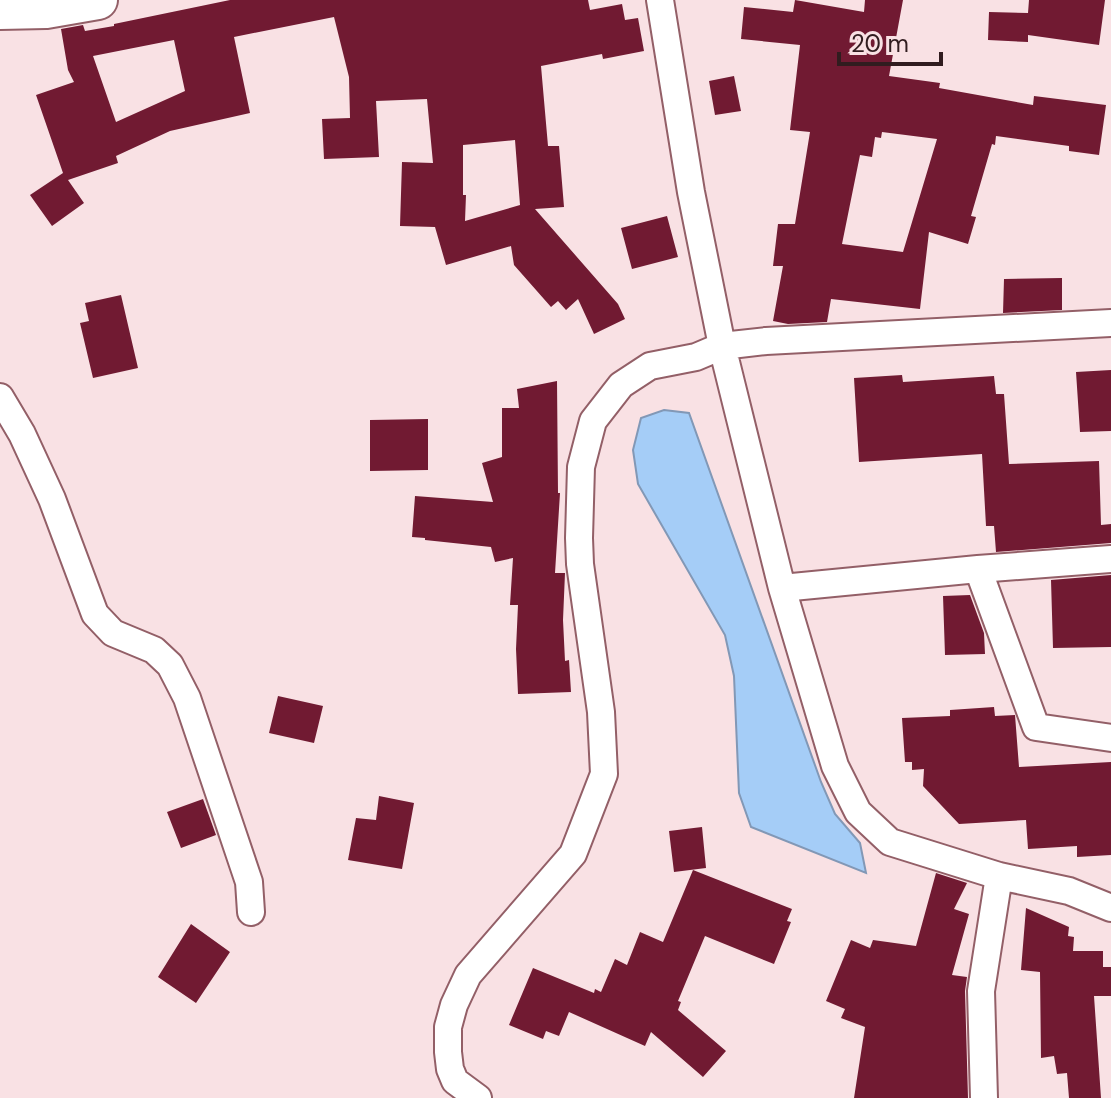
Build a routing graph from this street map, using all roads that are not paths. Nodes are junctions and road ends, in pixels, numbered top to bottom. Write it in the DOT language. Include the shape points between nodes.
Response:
graph roads {
  1 [pos="98,0"];
  2 [pos="660,0"];
  3 [pos="0,10"];
  4 [pos="1111,323"];
  5 [pos="722,346"];
  6 [pos="0,397"];
  7 [pos="1111,559"];
  8 [pos="978,569"];
  9 [pos="782,588"];
  10 [pos="1111,738"];
  11 [pos="999,876"];
  12 [pos="1111,908"];
  13 [pos="251,912"];
  14 [pos="478,1098"];
  15 [pos="984,1098"];
  1 -- 3 [label="street"];
  2 -- 5 [label="street"];
  4 -- 5 [label="street"];
  5 -- 9 [label="street"];
  5 -- 14 [label="street" via="650,366 621,385 593,421 581,467 579,538 604,774 573,854 468,975 454,1005 448,1027 450,1069 455,1081"];
  6 -- 13 [label="street" via="52,499 95,614 113,633 154,650 170,665 187,698 249,882"];
  7 -- 8 [label="street"];
  8 -- 9 [label="street"];
  8 -- 10 [label="street" via="1036,727"];
  9 -- 11 [label="street" via="835,766 858,812 890,842"];
  11 -- 12 [label="street" via="1069,891"];
  11 -- 15 [label="street" via="981,991"];
}
